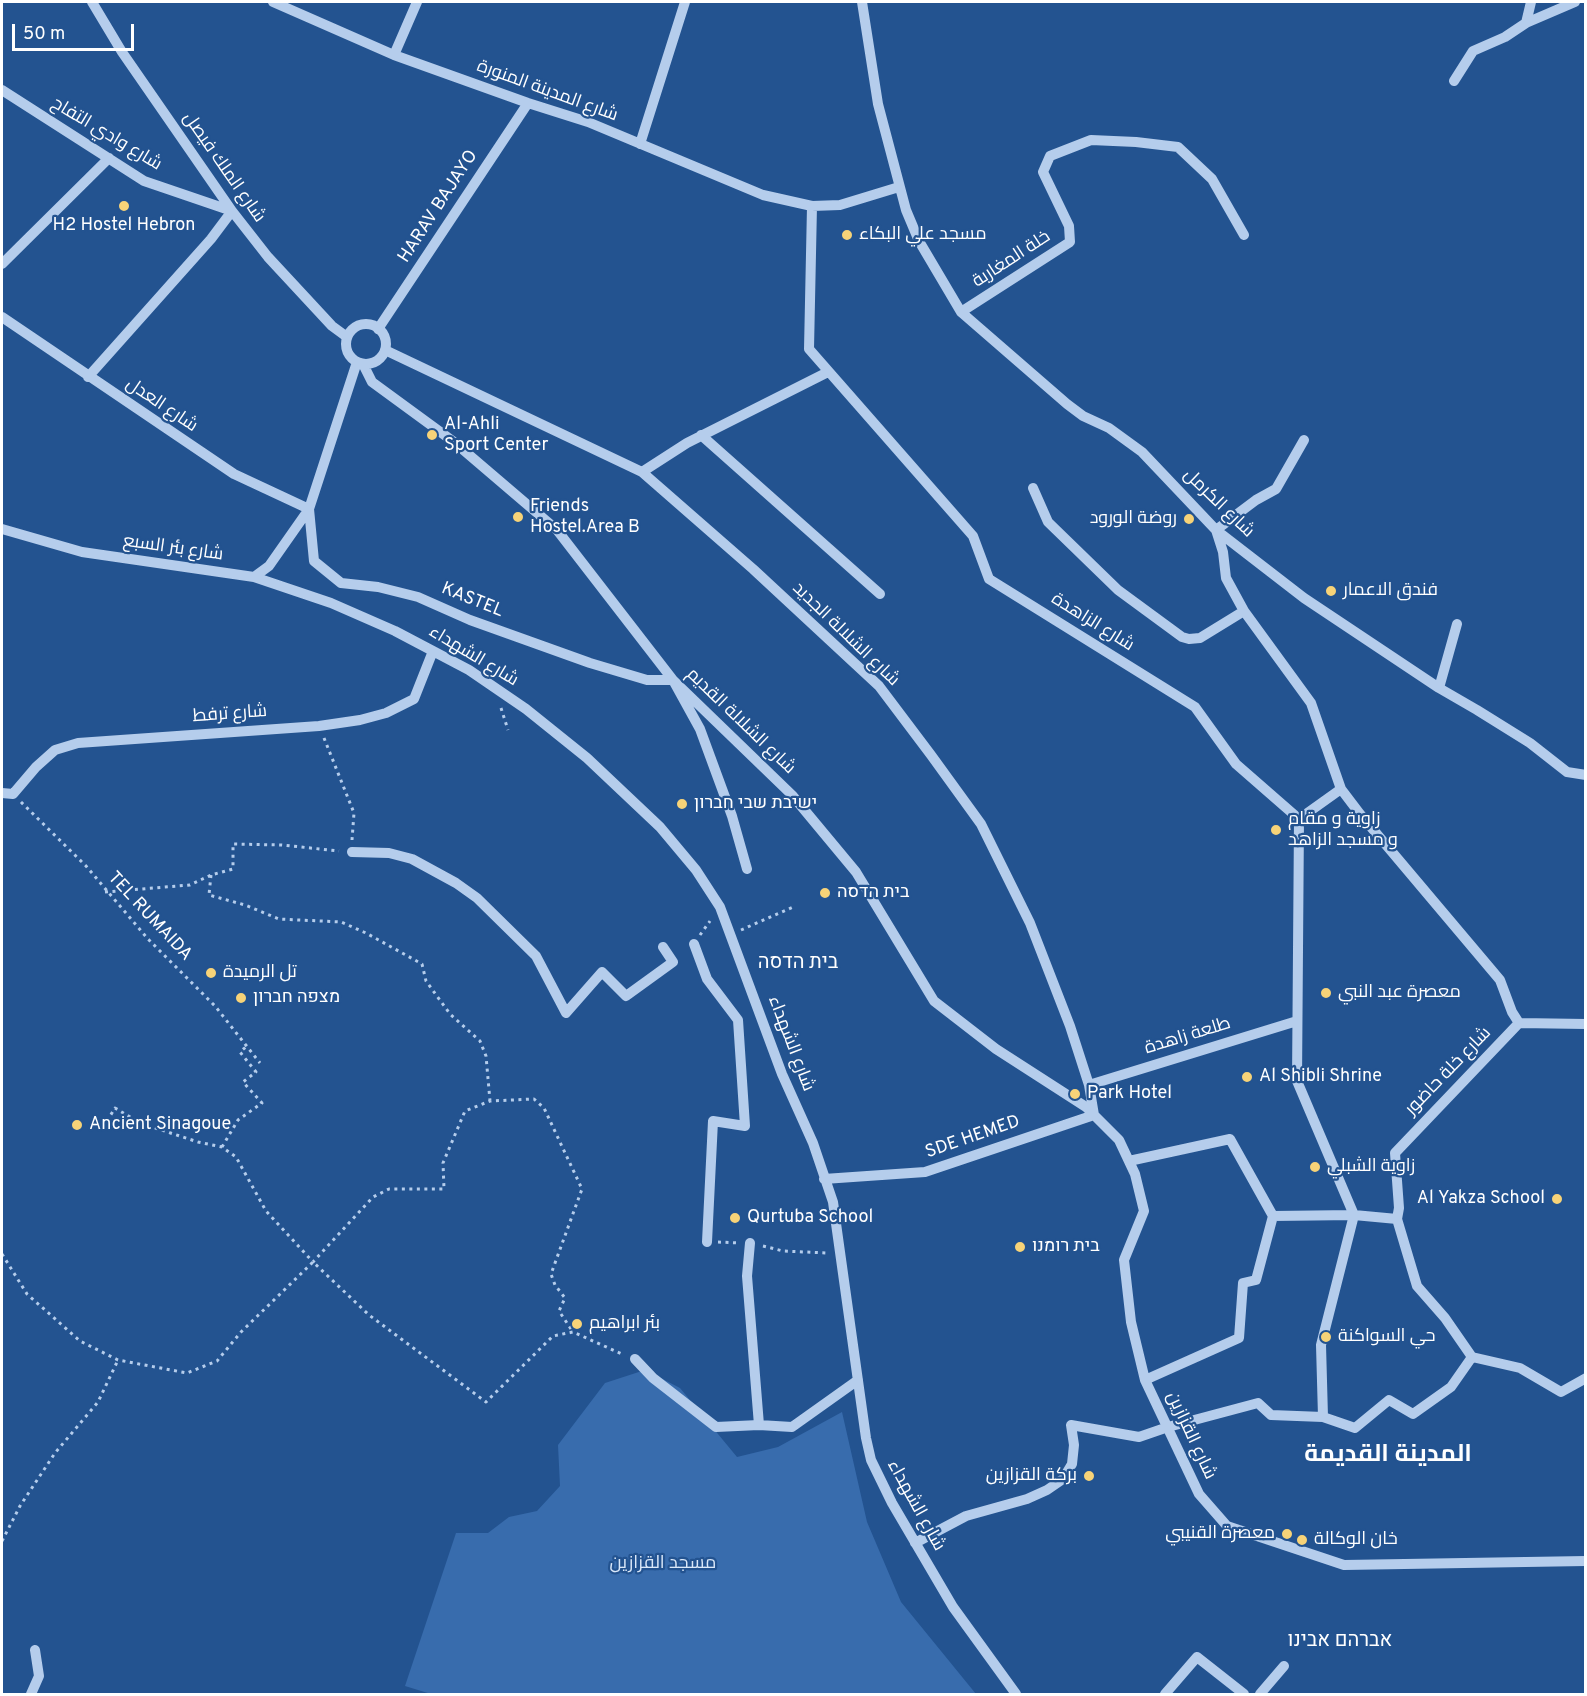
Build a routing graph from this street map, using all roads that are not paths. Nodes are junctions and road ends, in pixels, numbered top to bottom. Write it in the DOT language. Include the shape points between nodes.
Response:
graph roads {
  1 [pos="92,2"];
  2 [pos="273,2"];
  3 [pos="417,2"];
  4 [pos="685,2"];
  5 [pos="862,2"];
  6 [pos="1531,2"];
  7 [pos="1575,2"];
  8 [pos="1526,23"];
  9 [pos="394,55"];
  10 [pos="1454,81"];
  11 [pos="2,90"];
  12 [pos="528,103"];
  13 [pos="640,144"];
  14 [pos="108,158"];
  15 [pos="899,187"];
  16 [pos="812,206"];
  17 [pos="232,211"];
  18 [pos="1244,235"];
  19 [pos="2,264"];
  20 [pos="961,312"];
  21 [pos="2,317"];
  22 [pos="378,329"];
  23 [pos="347,337"];
  24 [pos="385,350"];
  25 [pos="360,363"];
  26 [pos="828,372"];
  27 [pos="88,377"];
  28 [pos="701,435"];
  29 [pos="1304,440"];
  30 [pos="642,472"];
  31 [pos="1033,488"];
  32 [pos="309,508"];
  33 [pos="2,530"];
  34 [pos="1216,530"];
  35 [pos="254,577"];
  36 [pos="880,594"];
  37 [pos="1244,611"];
  38 [pos="1456,624"];
  39 [pos="433,651"];
  40 [pos="672,680"];
  41 [pos="1439,688"];
  42 [pos="1586,775"];
  43 [pos="1341,789"];
  44 [pos="7,794"];
  45 [pos="1299,819"];
  46 [pos="352,852"];
  47 [pos="747,869"];
  48 [pos="694,944"];
  49 [pos="663,947"];
  50 [pos="1297,1021"];
  51 [pos="1519,1023"];
  52 [pos="1586,1024"];
  53 [pos="1089,1085"];
  54 [pos="1094,1115"];
  55 [pos="1129,1161"];
  56 [pos="824,1179"];
  57 [pos="1398,1213"];
  58 [pos="1353,1215"];
  59 [pos="1273,1216"];
  60 [pos="707,1242"];
  61 [pos="750,1243"];
  62 [pos="1472,1357"];
  63 [pos="634,1359"];
  64 [pos="1586,1378"];
  65 [pos="858,1380"];
  66 [pos="1145,1380"];
  67 [pos="1323,1417"];
  68 [pos="759,1425"];
  69 [pos="1168,1427"];
  70 [pos="915,1543"];
  71 [pos="1586,1561"];
  72 [pos="35,1650"];
  73 [pos="1284,1666"];
  74 [pos="31,1695"];
  75 [pos="1016,1695"];
  76 [pos="1165,1695"];
  77 [pos="1244,1695"];
  78 [pos="1260,1695"];
  1 -- 17 [label="street, شارع الملك فيصل"];
  2 -- 9 [label="street, شارع المدينة المنورة"];
  3 -- 9 [label="street"];
  4 -- 13 [label="street"];
  5 -- 15 [label="street, شارع الكرمل" via="878,104"];
  6 -- 8 [label="street"];
  7 -- 8 [label="street"];
  8 -- 10 [label="street" via="1473,51"];
  9 -- 12 [label="street, شارع المدينة المنورة"];
  11 -- 14 [label="street, شارع وادي التفاح"];
  12 -- 13 [label="street, شارع المدينة المنورة"];
  12 -- 22 [label="street, HARAV BAJAYO"];
  13 -- 16 [label="street, شارع المدينة المنورة" via="763,195"];
  14 -- 17 [label="street, شارع وادي التفاح" via="144,181"];
  14 -- 19 [label="street"];
  15 -- 16 [label="street, شارع المدينة المنورة" via="840,205"];
  15 -- 20 [label="street, شارع الكرمل" via="919,241"];
  16 -- 26 [label="street, شارع الزاهدة" via="809,350"];
  17 -- 23 [label="street, شارع الملك فيصل" via="268,257"];
  17 -- 27 [label="street"];
  18 -- 20 [label="street, خلة المغاربة" via="1212,179 1178,147 1091,140 1050,156 1043,172 1069,226 1070,242"];
  20 -- 34 [label="street, شارع الكرمل" via="1066,404 1142,452"];
  21 -- 27 [label="street, شارع العدل"];
  22 -- 23 [label="street" via="360,325"];
  22 -- 24 [label="street" via="385,339"];
  23 -- 25 [label="street" via="349,354"];
  24 -- 25 [label="street" via="374,362"];
  24 -- 30 [label="street, شارع الشلالة الجديد"];
  25 -- 32 [label="street"];
  25 -- 40 [label="street, شارع الشلالة القديم" via="372,382 454,442 557,530"];
  26 -- 28 [label="street"];
  26 -- 45 [label="street, شارع الزاهدة" via="973,536 989,579 1195,707 1236,764"];
  27 -- 32 [label="street, شارع العدل" via="234,474"];
  28 -- 30 [label="street"];
  28 -- 36 [label="street"];
  29 -- 34 [label="street" via="1276,489"];
  30 -- 53 [label="street, شارع الشلالة الجديد" via="879,686 931,755 981,824 1030,923"];
  31 -- 37 [label="street" via="1048,522 1118,590 1182,637 1200,638"];
  32 -- 35 [label="street" via="269,566"];
  32 -- 40 [label="street, KASTEL" via="314,561 341,583 418,597 590,663 647,680"];
  33 -- 35 [label="street, شارع بئر السبع" via="82,552"];
  34 -- 37 [label="street" via="1226,578"];
  34 -- 41 [label="street, شارع الكرمل" via="1304,598"];
  35 -- 39 [label="street, شارع الشهداء" via="313,596"];
  37 -- 43 [label="street" via="1311,703"];
  38 -- 41 [label="street"];
  39 -- 44 [label="street, شارع ترفط" via="414,699 386,713 319,726 78,744 55,750"];
  39 -- 56 [label="street, شارع الشهداء" via="526,709 588,758 660,827 696,870 720,907"];
  40 -- 47 [label="street" via="700,729"];
  40 -- 54 [label="street, شارع الشلالة القديم" via="792,795 856,872 934,1001 996,1049"];
  41 -- 42 [label="street, شارع الكرمل" via="1521,738 1567,772"];
  43 -- 45 [label="street"];
  43 -- 51 [label="street" via="1500,980"];
  45 -- 50 [label="street"];
  46 -- 49 [label="street" via="389,853 412,859 470,893 536,956 566,1013 602,972 626,996 673,962"];
  48 -- 60 [label="street" via="707,979 738,1020 745,1126 713,1121"];
  50 -- 53 [label="street, طلعة زاهدة"];
  50 -- 58 [label="street" via="1297,1081"];
  51 -- 52 [label="street"];
  51 -- 57 [label="street, شارع خلة حاضور" via="1395,1153"];
  53 -- 54 [label="street, شارع الشلالة الجديد"];
  54 -- 55 [label="street, شارع القزازين" via="1119,1140"];
  54 -- 56 [label="street, SDE HEMED" via="926,1172"];
  55 -- 59 [label="street" via="1230,1138"];
  55 -- 66 [label="street, شارع القزازين" via="1144,1211 1124,1260 1131,1322"];
  56 -- 65 [label="street, شارع الشهداء" via="833,1202 842,1254"];
  57 -- 58 [label="street"];
  57 -- 62 [label="street, شارع خلة حاضور" via="1417,1286"];
  58 -- 59 [label="street"];
  58 -- 67 [label="street" via="1321,1345"];
  59 -- 66 [label="street" via="1256,1280 1243,1283 1239,1338"];
  61 -- 68 [label="street" via="747,1276"];
  62 -- 64 [label="street" via="1520,1368 1561,1392"];
  62 -- 67 [label="street" via="1451,1387 1413,1414 1389,1400 1355,1428"];
  63 -- 68 [label="street" via="652,1378 716,1427"];
  65 -- 68 [label="street" via="792,1427"];
  65 -- 70 [label="street, شارع الشهداء" via="871,1460"];
  66 -- 69 [label="street, شارع القزازين"];
  67 -- 69 [label="street" via="1271,1415 1258,1402"];
  69 -- 70 [label="street" via="1139,1437 1071,1425 1072,1464 1064,1479 1027,1499 966,1516"];
  69 -- 71 [label="street, شارع القزازين" via="1199,1494 1227,1526 1344,1566"];
  70 -- 75 [label="street, شارع الشهداء" via="953,1607"];
  72 -- 74 [label="street" via="39,1676"];
  73 -- 78 [label="street"];
  76 -- 77 [label="street" via="1197,1657"];
}
